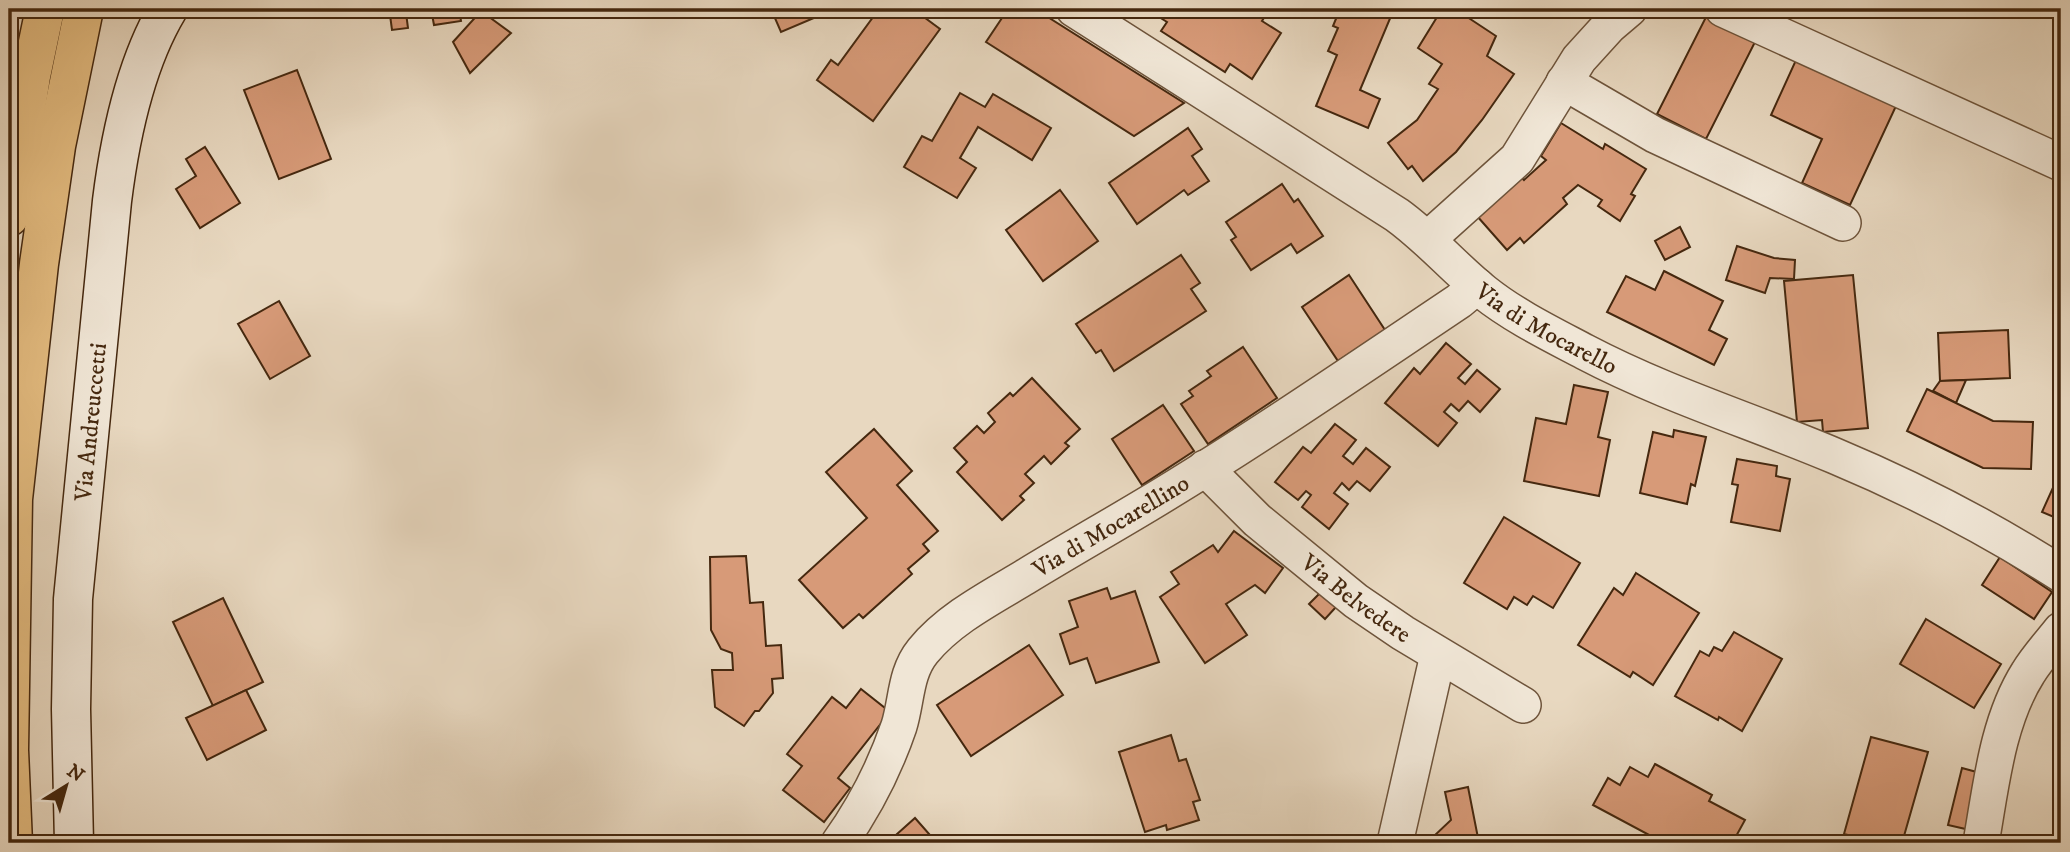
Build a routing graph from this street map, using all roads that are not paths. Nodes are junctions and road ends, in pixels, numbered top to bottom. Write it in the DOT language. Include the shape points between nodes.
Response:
graph roads {
  1 [pos="45,9"];
  2 [pos="85,9"];
  3 [pos="168,9"];
  4 [pos="1074,9"];
  5 [pos="1629,9"];
  6 [pos="1723,9"];
  7 [pos="1564,82"];
  8 [pos="2061,163"];
  9 [pos="9,217"];
  10 [pos="1843,223"];
  11 [pos="1428,239"];
  12 [pos="1477,286"];
  13 [pos="1205,468"];
  14 [pos="2061,574"];
  15 [pos="2061,630"];
  16 [pos="1438,655"];
  17 [pos="1523,705"];
  18 [pos="13,843"];
  19 [pos="74,843"];
  20 [pos="839,843"];
  21 [pos="1395,843"];
  22 [pos="1981,843"];
  1 -- 9 [label="highway"];
  2 -- 18 [label="highway" via="56,146 13,499 9,750"];
  3 -- 19 [label="main road, Via Andreuccetti" via="149,47 131,102 112,201 73,599"];
  4 -- 11 [label="street, Via di Mocarello" via="1370,196"];
  5 -- 7 [label="street" via="1589,47"];
  6 -- 8 [label="street"];
  7 -- 10 [label="street" via="1665,141"];
  7 -- 11 [label="street" via="1517,159"];
  11 -- 12 [label="street, Via di Mocarello"];
  12 -- 13 [label="street, Via di Mocarellino"];
  12 -- 14 [label="street, Via di Mocarello" via="1527,320 1607,363 1891,481 1988,530"];
  13 -- 16 [label="street, Via Belvedere" via="1257,520 1328,578"];
  13 -- 20 [label="street, Via di Mocarellino" via="976,607 935,638 913,667 890,748"];
  15 -- 22 [label="street" via="2028,673 2012,704"];
  16 -- 17 [label="street, Via Belvedere"];
  16 -- 21 [label="street"];
}
